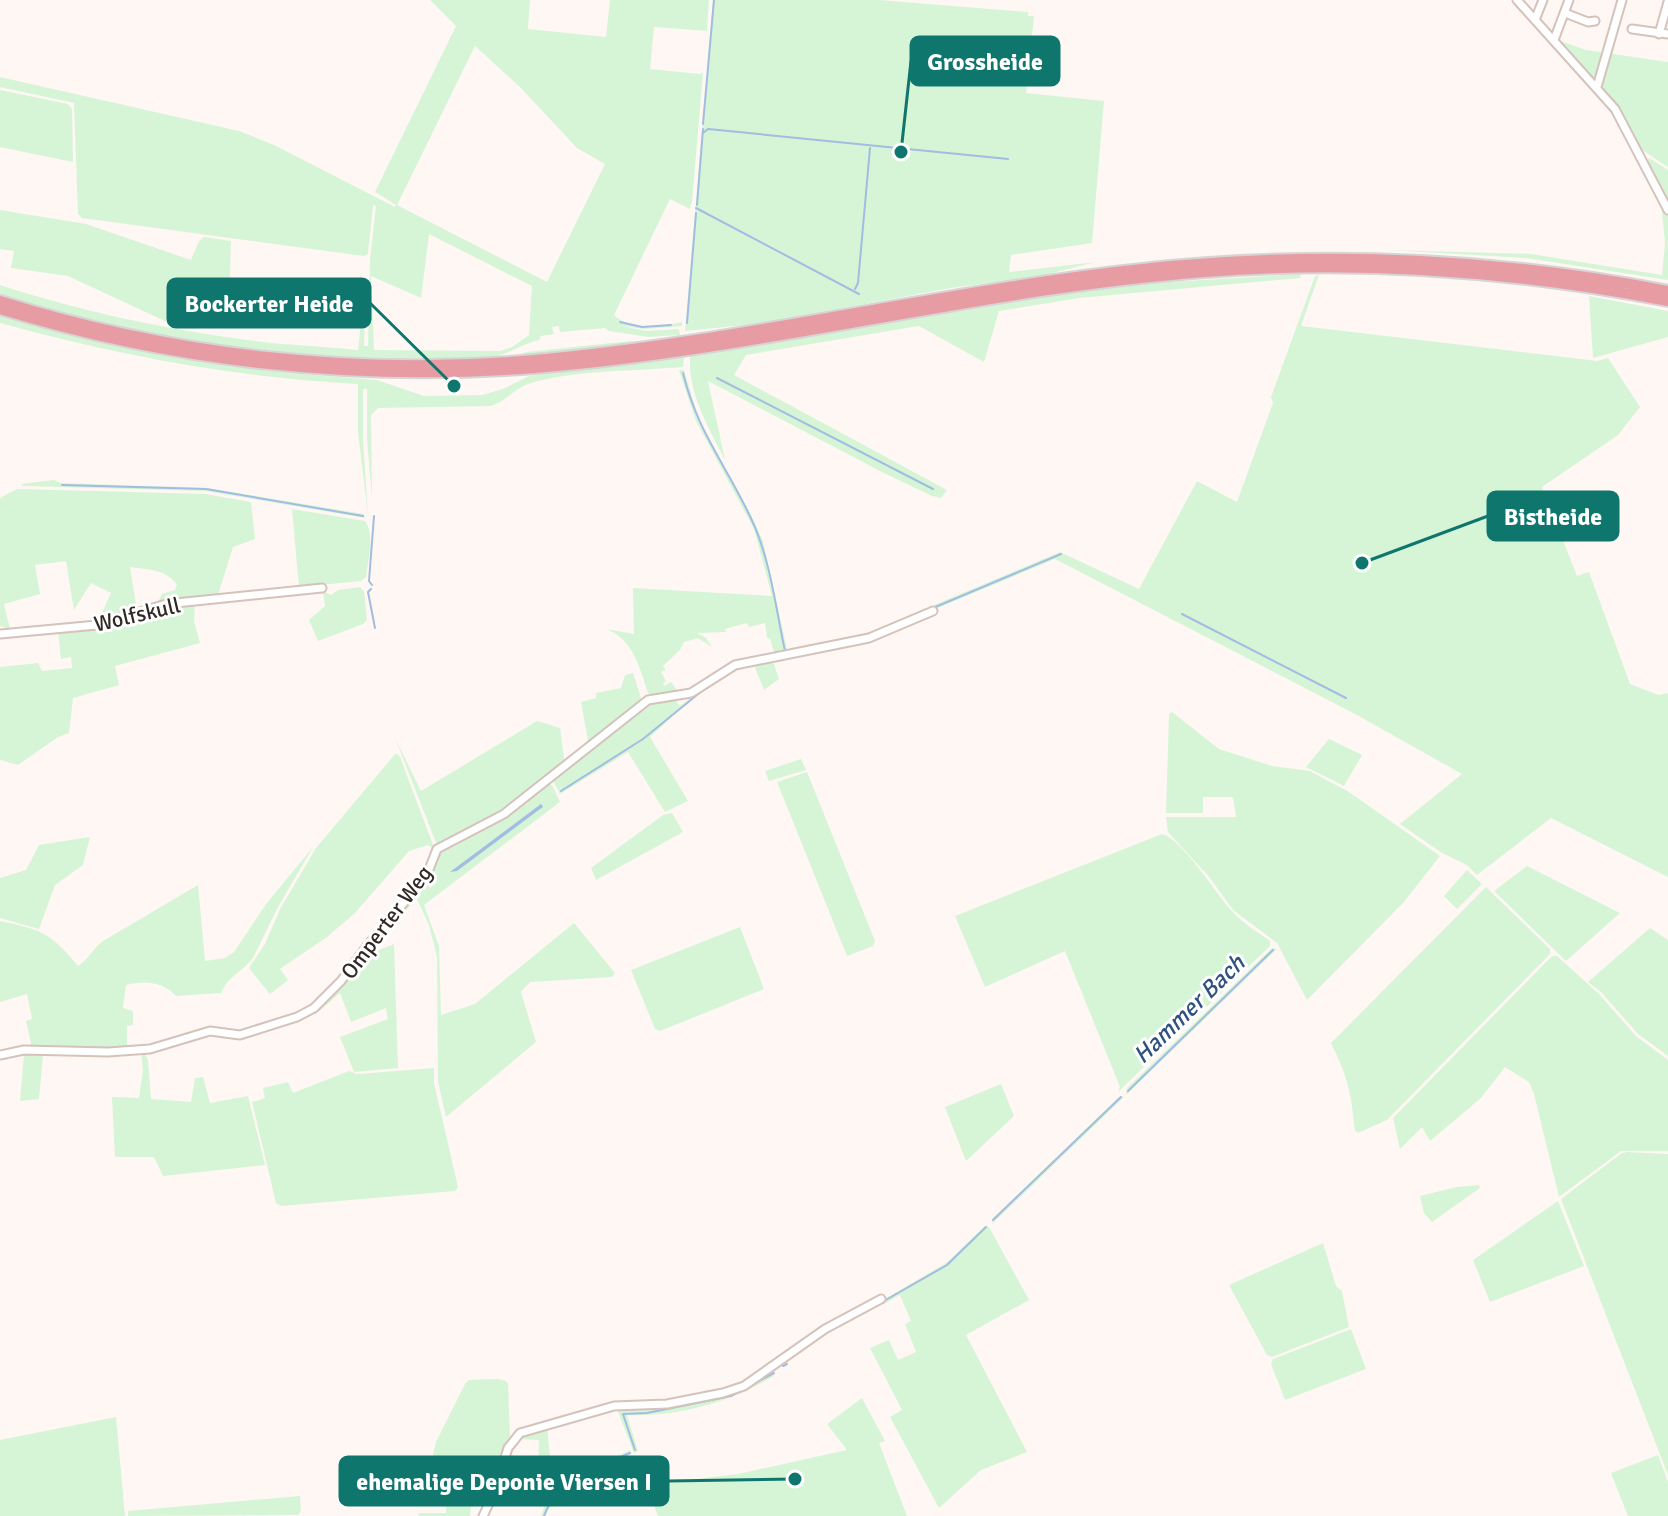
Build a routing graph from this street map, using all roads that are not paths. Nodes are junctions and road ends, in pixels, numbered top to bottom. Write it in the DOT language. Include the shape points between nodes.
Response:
graph roads {
  1 [pos="1517,0"];
  2 [pos="1543,0"];
  3 [pos="1569,0"];
  4 [pos="1622,0"];
  5 [pos="1668,2"];
  6 [pos="1565,13"];
  7 [pos="1535,20"];
  8 [pos="1595,21"];
  9 [pos="1632,29"];
  10 [pos="1664,34"];
  11 [pos="1554,40"];
  12 [pos="1597,87"];
  13 [pos="1668,210"];
  14 [pos="1667,295"];
  15 [pos="0,301"];
  16 [pos="0,309"];
  17 [pos="322,588"];
  18 [pos="933,611"];
  19 [pos="0,634"];
  20 [pos="0,1055"];
  21 [pos="881,1299"];
  22 [pos="483,1516"];
  1 -- 7 [label="street"];
  2 -- 7 [label="street"];
  3 -- 6 [label="street"];
  4 -- 12 [label="street"];
  5 -- 10 [label="street"];
  6 -- 8 [label="street"];
  6 -- 11 [label="street"];
  7 -- 11 [label="street"];
  9 -- 10 [label="street"];
  11 -- 12 [label="street"];
  12 -- 13 [label="street" via="1615,109"];
  14 -- 15 [label="highway" via="1584,277 1467,264 1342,259 1175,266 651,346 534,360 432,364 335,362 202,348 97,328"];
  14 -- 16 [label="highway" via="1384,269 1204,272 1021,294 625,358 420,372 285,366 200,355 96,336"];
  17 -- 19 [label="street, Wolfskull" via="166,604 97,625"];
  18 -- 20 [label="street, Omperter Weg" via="869,638 735,665 691,693 648,700 504,814 437,849 426,877 341,981 297,1017 254,1032 210,1031 150,1049 24,1050"];
  21 -- 22 [label="street" via="825,1329 744,1386 667,1404 614,1406 520,1433 508,1448"];
}
